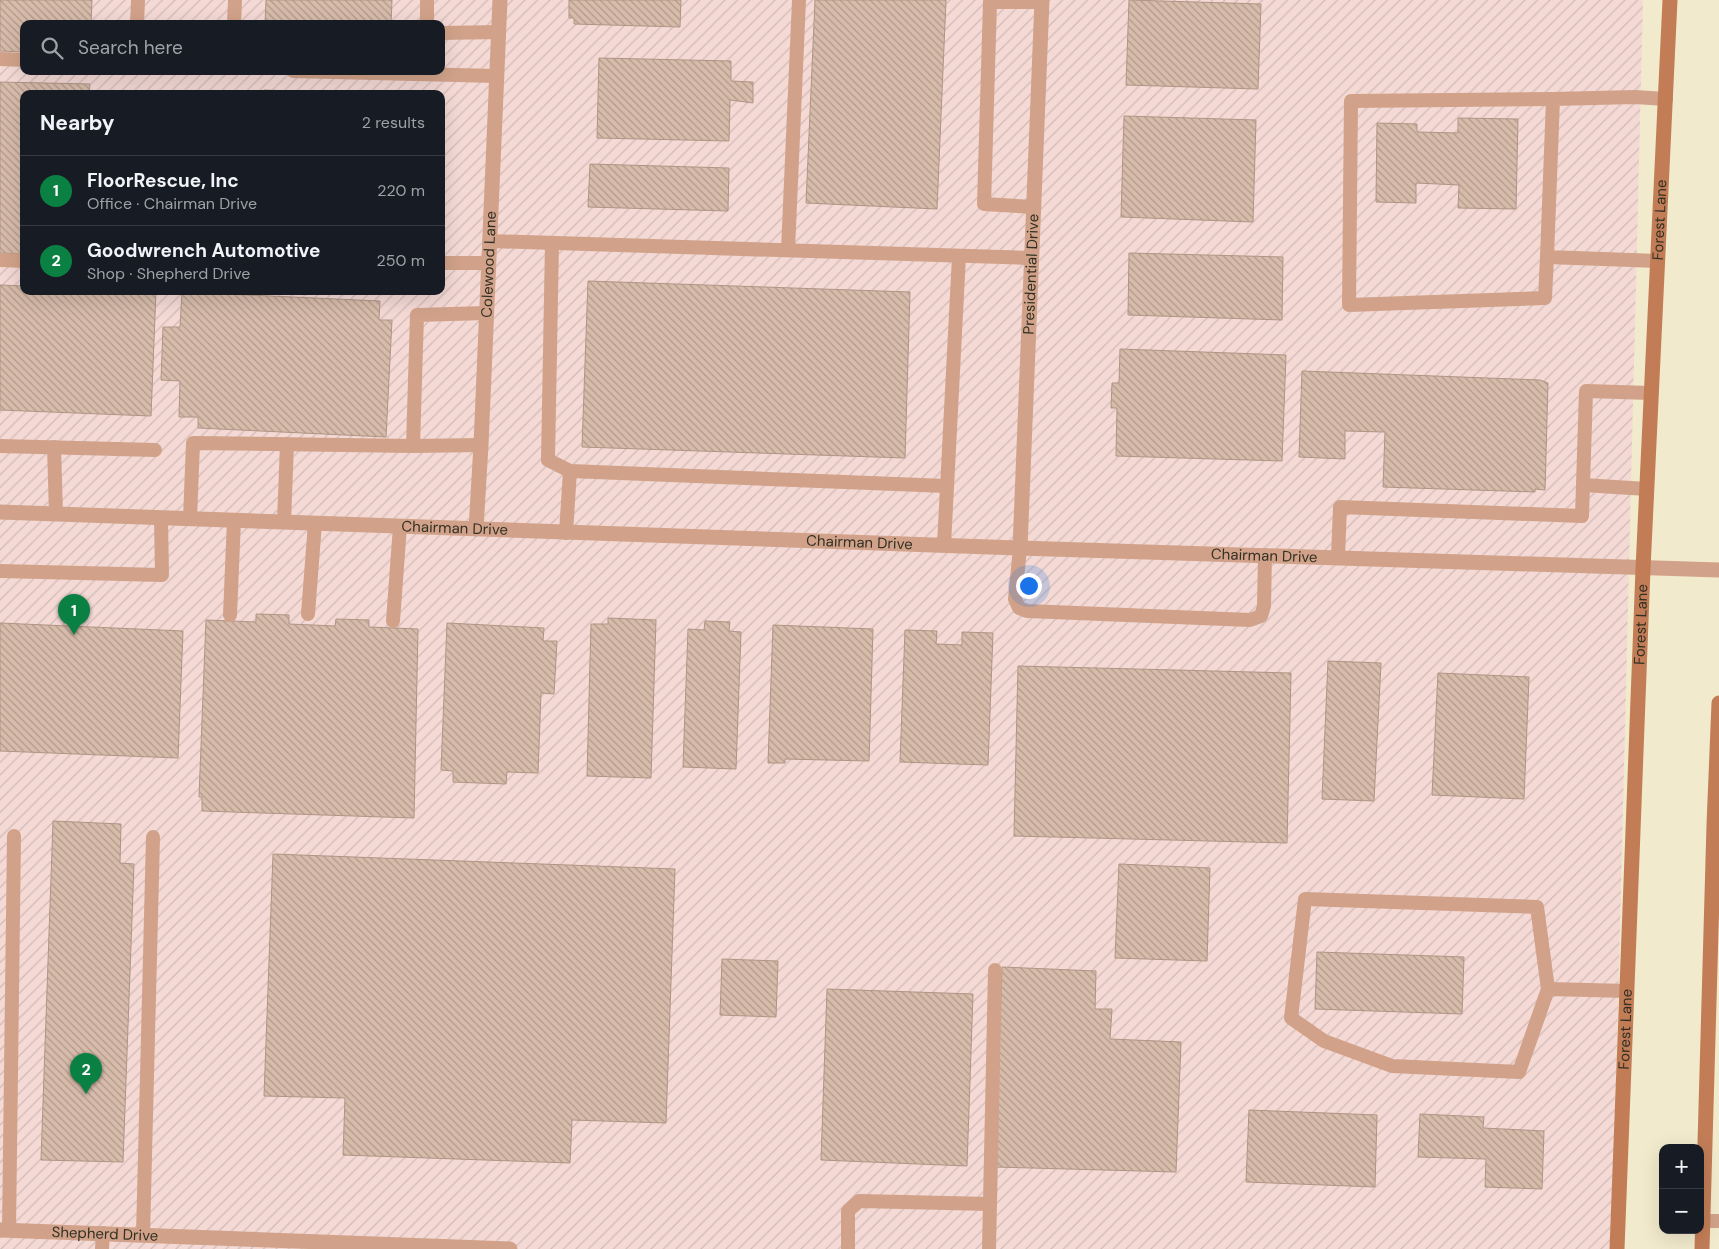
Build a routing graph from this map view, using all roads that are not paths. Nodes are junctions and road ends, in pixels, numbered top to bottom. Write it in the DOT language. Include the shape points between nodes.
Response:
graph roads {
  1 [pos="138,0"];
  2 [pos="235,0"];
  3 [pos="427,0"];
  4 [pos="500,0"];
  5 [pos="799,0"];
  6 [pos="1670,0"];
  7 [pos="1042,1"];
  8 [pos="137,20"];
  9 [pos="234,20"];
  10 [pos="426,20"];
  11 [pos="498,32"];
  12 [pos="445,33"];
  13 [pos="0,59"];
  14 [pos="20,60"];
  15 [pos="445,74"];
  16 [pos="496,76"];
  17 [pos="1553,98"];
  18 [pos="1666,99"];
  19 [pos="1033,208"];
  20 [pos="489,241"];
  21 [pos="552,243"];
  22 [pos="788,250"];
  23 [pos="959,256"];
  24 [pos="1547,257"];
  25 [pos="1031,258"];
  26 [pos="0,260"];
  27 [pos="1658,260"];
  28 [pos="20,261"];
  29 [pos="445,263"];
  30 [pos="488,263"];
  31 [pos="486,313"];
  32 [pos="1652,393"];
  33 [pos="287,444"];
  34 [pos="481,445"];
  35 [pos="0,446"];
  36 [pos="413,446"];
  37 [pos="54,447"];
  38 [pos="155,450"];
  39 [pos="570,471"];
  40 [pos="1583,485"];
  41 [pos="946,486"];
  42 [pos="1647,490"];
  43 [pos="0,512"];
  44 [pos="56,514"];
  45 [pos="161,518"];
  46 [pos="190,519"];
  47 [pos="234,520"];
  48 [pos="284,522"];
  49 [pos="315,523"];
  50 [pos="400,526"];
  51 [pos="476,529"];
  52 [pos="566,532"];
  53 [pos="944,544"];
  54 [pos="1020,548"];
  55 [pos="1265,555"];
  56 [pos="1338,558"];
  57 [pos="1643,568"];
  58 [pos="1719,570"];
  59 [pos="0,571"];
  60 [pos="308,614"];
  61 [pos="230,615"];
  62 [pos="393,621"];
  63 [pos="1719,703"];
  64 [pos="1716,825"];
  65 [pos="14,836"];
  66 [pos="153,837"];
  67 [pos="1715,924"];
  68 [pos="995,970"];
  69 [pos="1548,989"];
  70 [pos="1627,990"];
  71 [pos="1713,1038"];
  72 [pos="5,1149"];
  73 [pos="1704,1189"];
  74 [pos="990,1204"];
  75 [pos="1704,1221"];
  76 [pos="1719,1221"];
  77 [pos="5,1230"];
  78 [pos="103,1233"];
  79 [pos="1702,1234"];
  80 [pos="143,1235"];
  81 [pos="256,1244"];
  82 [pos="343,1246"];
  83 [pos="102,1249"];
  84 [pos="510,1249"];
  85 [pos="848,1249"];
  86 [pos="989,1249"];
  87 [pos="1617,1249"];
  88 [pos="1702,1249"];
  1 -- 8 [label="lane"];
  2 -- 9 [label="lane"];
  3 -- 10 [label="lane"];
  4 -- 11 [label="street, Colewood Lane"];
  5 -- 22 [label="lane"];
  6 -- 18 [label="main road, Forest Lane"];
  7 -- 19 [label="street, Presidential Drive"];
  7 -- 19 [label="lane" via="990,2 984,204"];
  11 -- 12 [label="lane"];
  11 -- 16 [label="street, Colewood Lane"];
  13 -- 14 [label="lane"];
  15 -- 16 [label="lane"];
  16 -- 20 [label="street, Colewood Lane"];
  17 -- 18 [label="lane"];
  17 -- 24 [label="lane"];
  17 -- 24 [label="lane" via="1351,101 1349,305 1546,298"];
  18 -- 27 [label="main road, Forest Lane"];
  19 -- 25 [label="street, Presidential Drive"];
  20 -- 21 [label="lane"];
  20 -- 30 [label="street, Colewood Lane"];
  21 -- 22 [label="lane"];
  21 -- 39 [label="lane" via="548,460"];
  22 -- 23 [label="lane"];
  23 -- 25 [label="lane"];
  23 -- 41 [label="lane"];
  24 -- 27 [label="lane"];
  25 -- 54 [label="street, Presidential Drive"];
  26 -- 28 [label="lane"];
  27 -- 32 [label="main road, Forest Lane"];
  29 -- 30 [label="lane"];
  30 -- 31 [label="street, Colewood Lane"];
  31 -- 34 [label="street, Colewood Lane"];
  31 -- 36 [label="lane" via="418,315"];
  32 -- 40 [label="lane" via="1586,391"];
  32 -- 42 [label="main road, Forest Lane"];
  33 -- 36 [label="lane"];
  33 -- 46 [label="lane" via="192,443"];
  33 -- 48 [label="lane"];
  34 -- 36 [label="lane"];
  34 -- 51 [label="street, Colewood Lane"];
  35 -- 37 [label="lane"];
  37 -- 38 [label="lane"];
  37 -- 44 [label="lane"];
  39 -- 41 [label="lane"];
  39 -- 52 [label="lane"];
  40 -- 42 [label="lane"];
  40 -- 56 [label="lane" via="1582,516 1340,507"];
  41 -- 53 [label="lane"];
  42 -- 57 [label="main road, Forest Lane"];
  43 -- 44 [label="street, Chairman Drive"];
  44 -- 45 [label="street, Chairman Drive"];
  45 -- 46 [label="street, Chairman Drive"];
  45 -- 59 [label="lane" via="162,575"];
  46 -- 47 [label="street, Chairman Drive"];
  47 -- 48 [label="street, Chairman Drive"];
  47 -- 61 [label="lane"];
  48 -- 49 [label="street, Chairman Drive"];
  49 -- 50 [label="street, Chairman Drive"];
  49 -- 60 [label="lane"];
  50 -- 51 [label="street, Chairman Drive"];
  50 -- 62 [label="lane"];
  51 -- 52 [label="street, Chairman Drive"];
  52 -- 53 [label="street, Chairman Drive"];
  53 -- 54 [label="street, Chairman Drive"];
  54 -- 55 [label="street, Chairman Drive"];
  54 -- 55 [label="lane" via="1015,599 1019,608 1027,611 1250,620 1261,616 1264,606"];
  55 -- 56 [label="street, Chairman Drive"];
  56 -- 57 [label="street, Chairman Drive"];
  57 -- 58 [label="street, Chairman Drive"];
  57 -- 70 [label="main road, Forest Lane"];
  63 -- 64 [label="main road"];
  64 -- 67 [label="main road"];
  65 -- 72 [label="lane"];
  66 -- 80 [label="lane"];
  67 -- 71 [label="main road"];
  68 -- 74 [label="lane"];
  69 -- 69 [label="lane" via="1537,907 1305,899 1291,1018 1324,1041 1392,1066 1519,1072"];
  69 -- 70 [label="lane"];
  70 -- 87 [label="main road, Forest Lane"];
  71 -- 73 [label="main road"];
  72 -- 77 [label="lane"];
  74 -- 85 [label="lane" via="858,1201 848,1210"];
  74 -- 86 [label="lane"];
  75 -- 76 [label="lane"];
  77 -- 78 [label="street, Shepherd Drive"];
  78 -- 80 [label="street, Shepherd Drive"];
  78 -- 83 [label="lane"];
  79 -- 88 [label="main road"];
  80 -- 81 [label="street, Shepherd Drive"];
  81 -- 82 [label="street, Shepherd Drive"];
  82 -- 84 [label="street, Shepherd Drive"];
}
